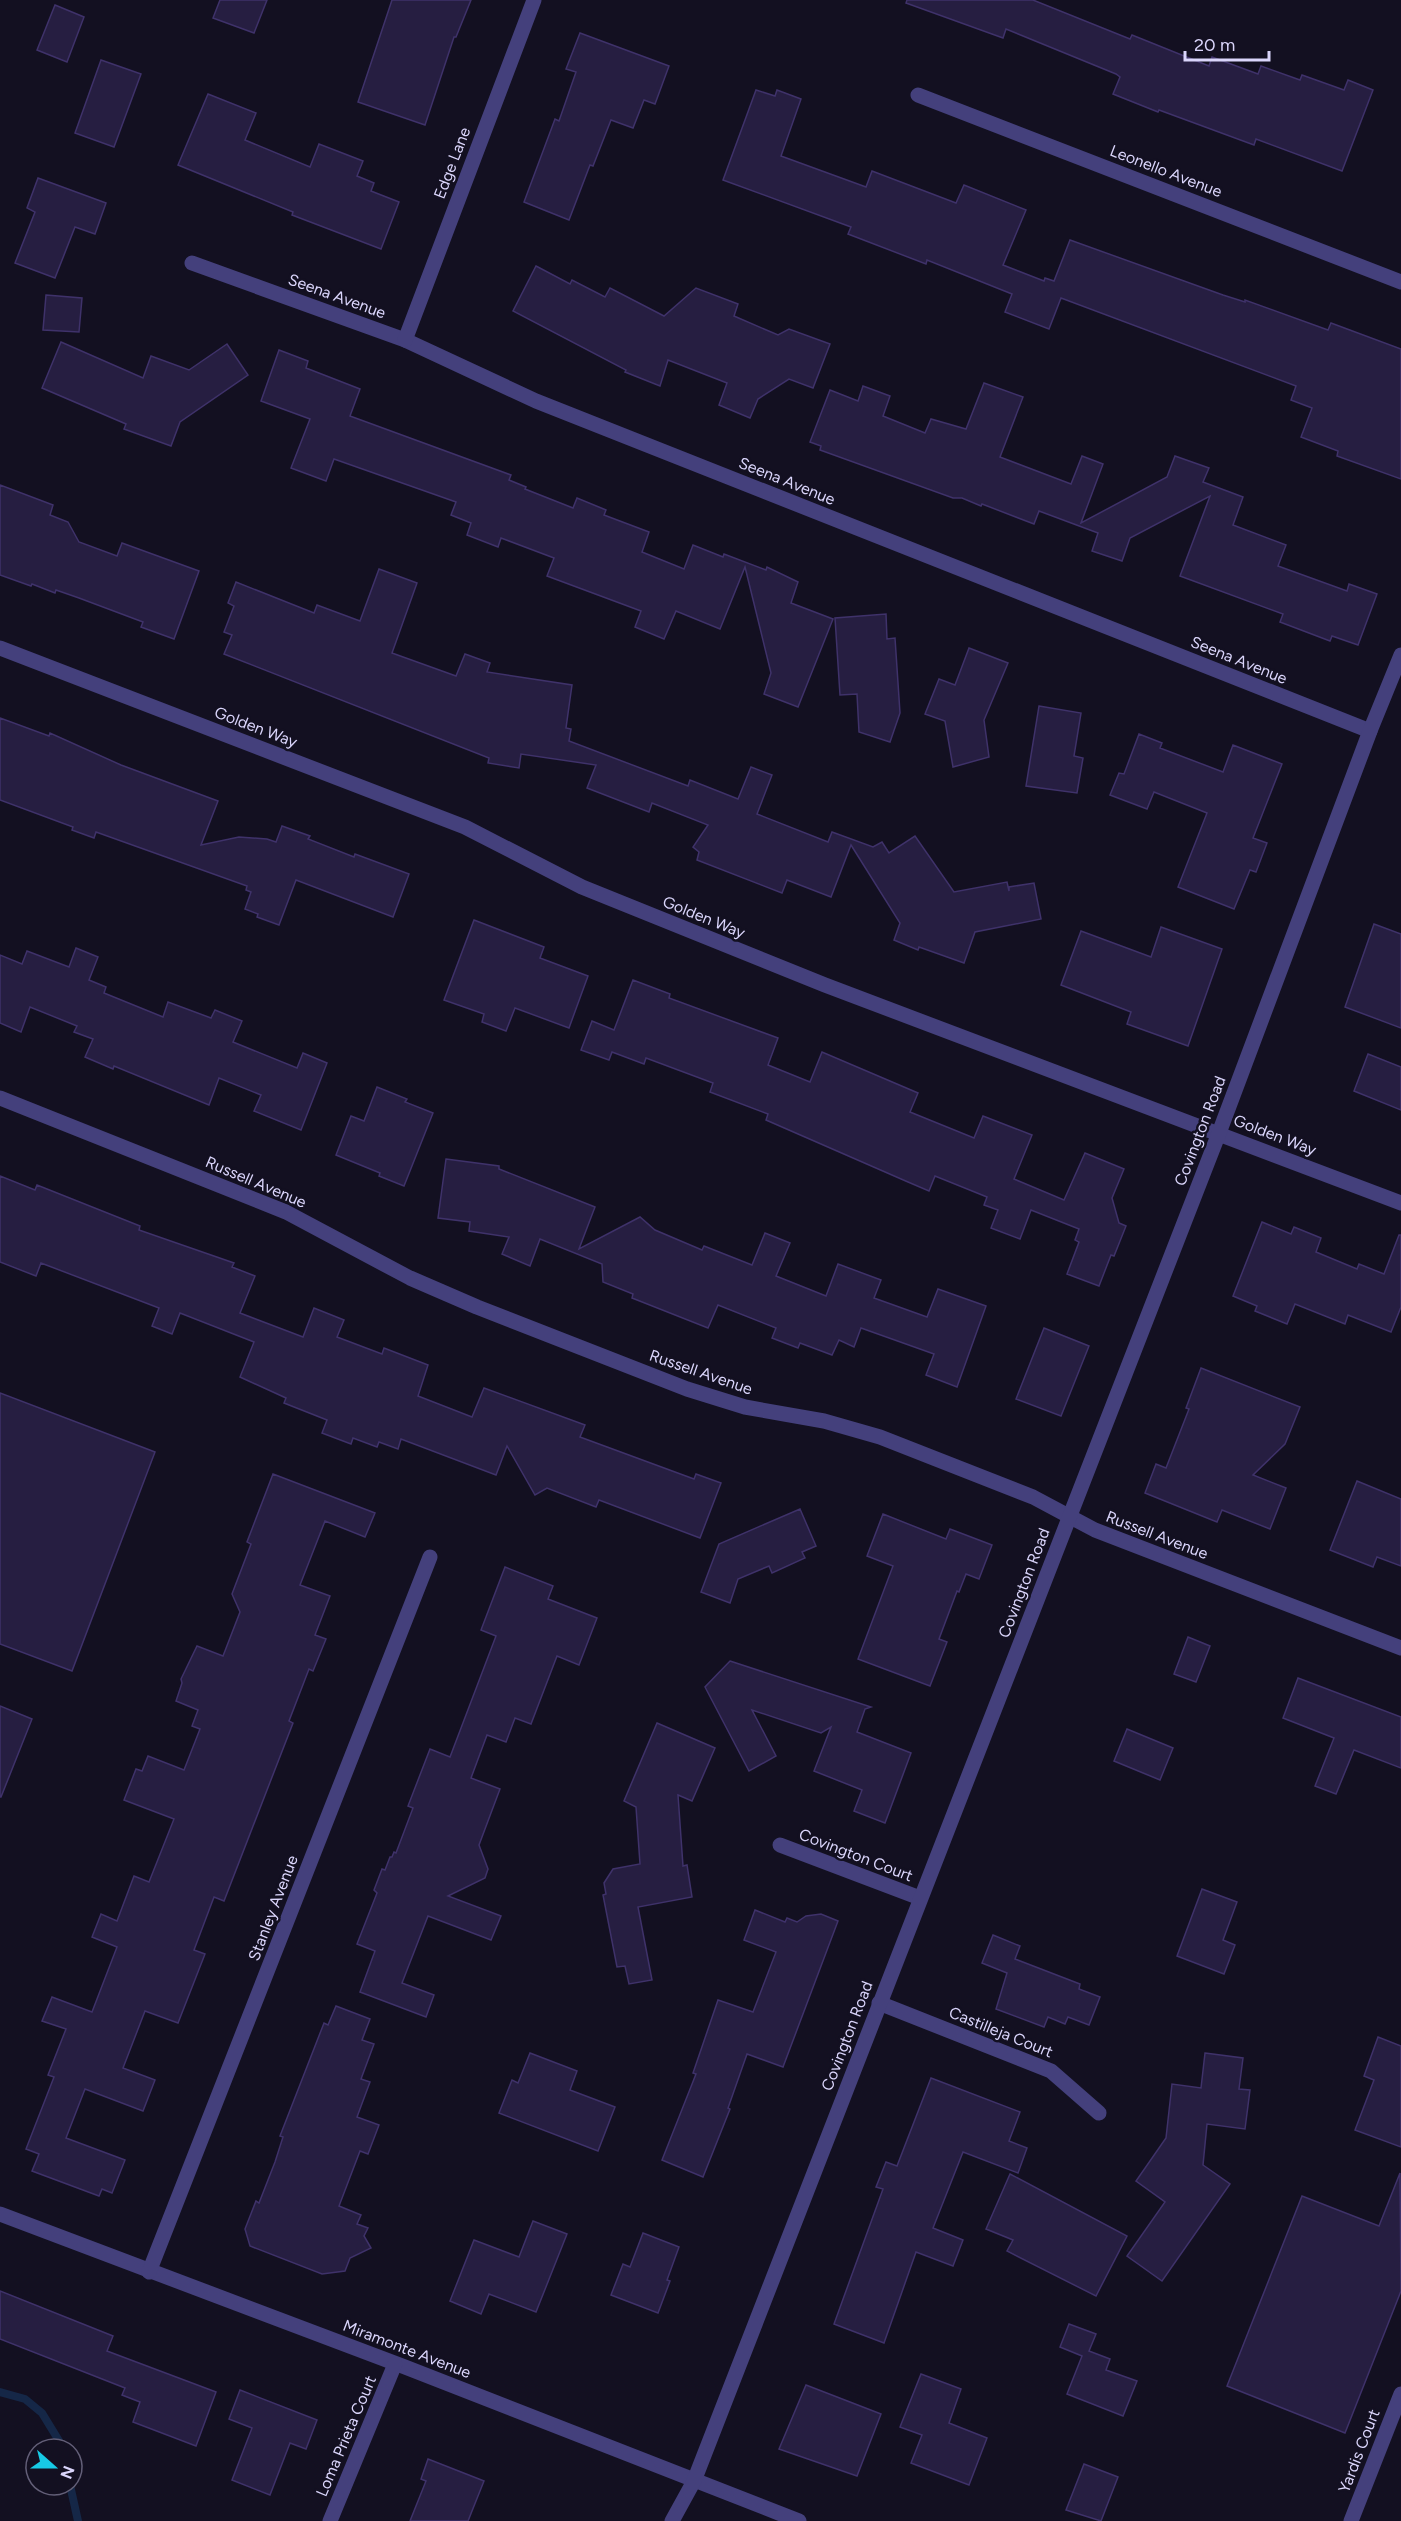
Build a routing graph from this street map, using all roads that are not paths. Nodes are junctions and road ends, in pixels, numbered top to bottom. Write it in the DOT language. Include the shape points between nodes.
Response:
graph roads {
  1 [pos="534,0"];
  2 [pos="918,94"];
  3 [pos="192,263"];
  4 [pos="1401,282"];
  5 [pos="405,340"];
  6 [pos="0,648"];
  7 [pos="1401,655"];
  8 [pos="1370,731"];
  9 [pos="0,1098"];
  10 [pos="1219,1133"];
  11 [pos="1401,1203"];
  12 [pos="1070,1516"];
  13 [pos="430,1557"];
  14 [pos="1401,1648"];
  15 [pos="780,1845"];
  16 [pos="920,1898"];
  17 [pos="879,2003"];
  18 [pos="1099,2112"];
  19 [pos="0,2214"];
  20 [pos="150,2272"];
  21 [pos="395,2364"];
  22 [pos="1401,2394"];
  23 [pos="694,2481"];
  24 [pos="330,2521"];
  25 [pos="672,2521"];
  26 [pos="799,2521"];
  27 [pos="1351,2521"];
  1 -- 5 [label="street, Edge Lane"];
  2 -- 4 [label="street, Leonello Avenue"];
  3 -- 5 [label="street, Seena Avenue"];
  5 -- 8 [label="street, Seena Avenue" via="547,405"];
  6 -- 10 [label="street, Golden Way" via="465,827 582,887 814,981"];
  7 -- 8 [label="street, Covington Road"];
  8 -- 10 [label="street, Covington Road"];
  9 -- 12 [label="street, Russell Avenue" via="286,1212 410,1278 500,1316 687,1389 745,1407 824,1421 880,1437 1033,1497"];
  10 -- 11 [label="street, Golden Way"];
  10 -- 12 [label="street, Covington Road"];
  12 -- 14 [label="street, Russell Avenue" via="1095,1530"];
  12 -- 16 [label="street, Covington Road"];
  13 -- 20 [label="street, Stanley Avenue"];
  15 -- 16 [label="street, Covington Court"];
  16 -- 17 [label="street, Covington Road"];
  17 -- 18 [label="street, Castilleja Court" via="1051,2071"];
  17 -- 23 [label="street, Covington Road"];
  19 -- 20 [label="street, Miramonte Avenue"];
  20 -- 21 [label="street, Miramonte Avenue"];
  21 -- 23 [label="street, Miramonte Avenue"];
  21 -- 24 [label="street, Loma Prieta Court"];
  22 -- 27 [label="street, Yardis Court"];
  23 -- 25 [label="street, Covington Road"];
  23 -- 26 [label="street, Miramonte Avenue"];
}
